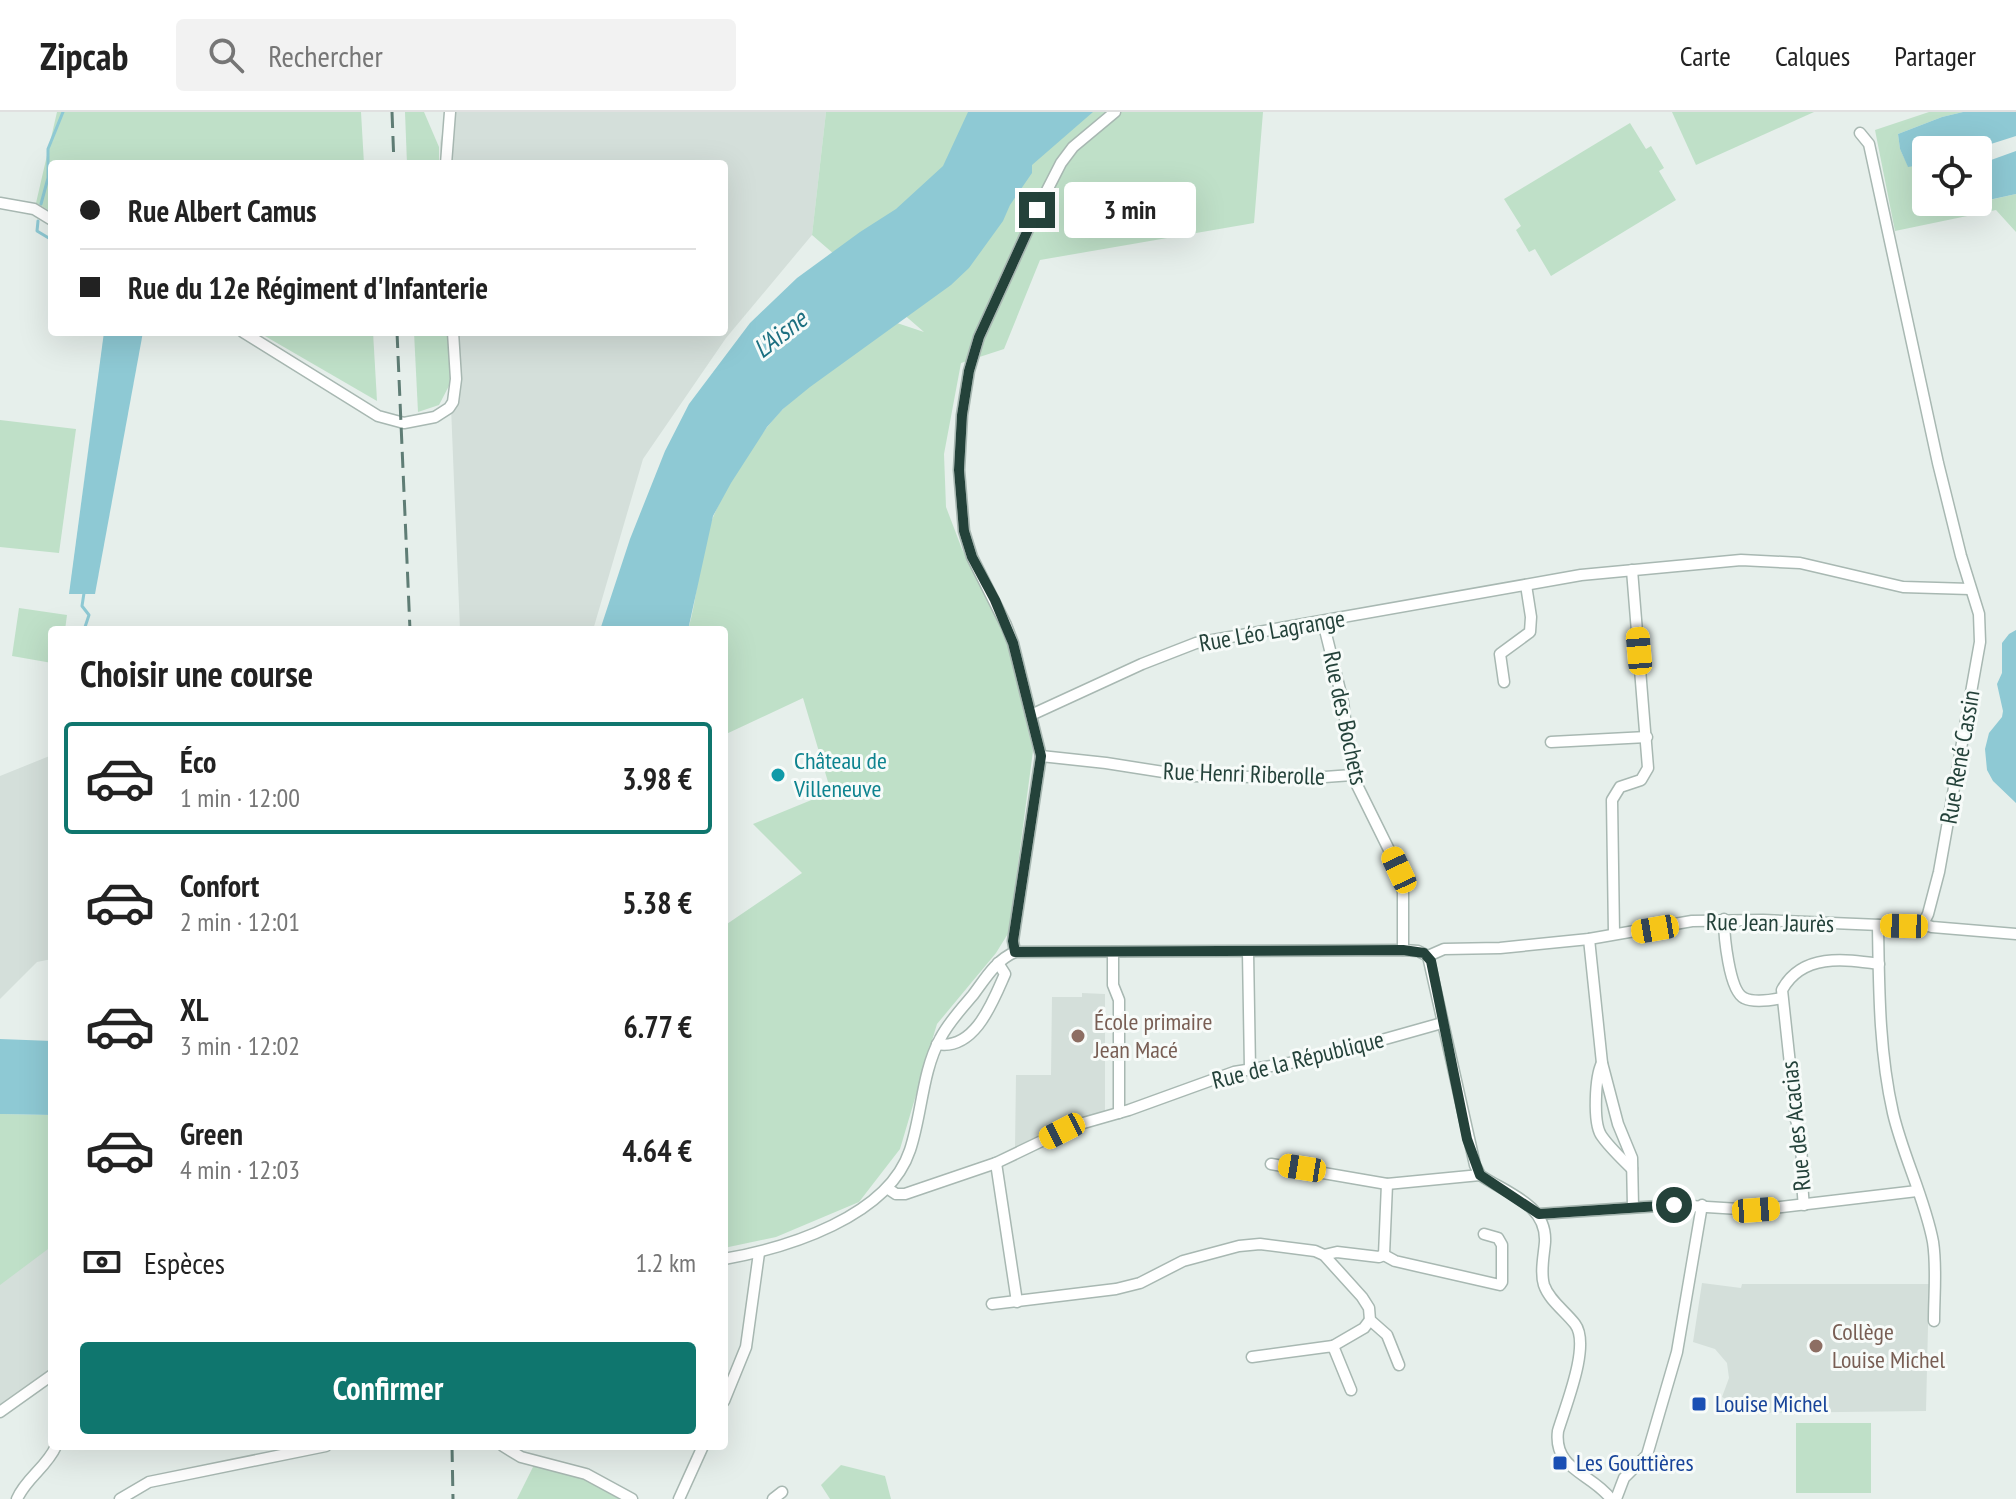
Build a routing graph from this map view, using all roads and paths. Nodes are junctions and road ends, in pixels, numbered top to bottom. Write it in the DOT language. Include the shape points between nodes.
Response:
graph roads {
  1 [pos="450,112"];
  2 [pos="1115,112"];
  3 [pos="1860,133"];
  4 [pos="446,160"];
  5 [pos="0,203"];
  6 [pos="48,218"];
  7 [pos="249,336"];
  8 [pos="453,336"];
  9 [pos="1632,570"];
  10 [pos="1526,585"];
  11 [pos="1970,589"];
  12 [pos="1323,622"];
  13 [pos="1504,682"];
  14 [pos="1031,715"];
  15 [pos="1647,737"];
  16 [pos="1551,742"];
  17 [pos="1041,756"];
  18 [pos="1352,775"];
  19 [pos="1724,919"];
  20 [pos="1923,924"];
  21 [pos="1878,925"];
  22 [pos="1614,934"];
  23 [pos="2016,934"];
  24 [pos="1589,939"];
  25 [pos="1403,950"];
  26 [pos="1015,952"];
  27 [pos="1248,952"];
  28 [pos="1113,953"];
  29 [pos="1428,956"];
  30 [pos="1879,964"];
  31 [pos="1001,965"];
  32 [pos="1782,998"];
  33 [pos="1442,1023"];
  34 [pos="937,1044"];
  35 [pos="1602,1063"];
  36 [pos="1250,1069"];
  37 [pos="1119,1113"];
  38 [pos="1618,1124"];
  39 [pos="1605,1139"];
  40 [pos="996,1163"];
  41 [pos="1271,1164"];
  42 [pos="1632,1169"];
  43 [pos="1480,1175"];
  44 [pos="1387,1184"];
  45 [pos="887,1188"];
  46 [pos="1917,1191"];
  47 [pos="1702,1205"];
  48 [pos="1804,1205"];
  49 [pos="1633,1207"];
  50 [pos="1539,1214"];
  51 [pos="1484,1234"];
  52 [pos="759,1253"];
  53 [pos="1324,1255"];
  54 [pos="1384,1255"];
  55 [pos="728,1258"];
  56 [pos="1017,1302"];
  57 [pos="992,1304"];
  58 [pos="1370,1320"];
  59 [pos="1934,1321"];
  60 [pos="1333,1346"];
  61 [pos="1252,1357"];
  62 [pos="1399,1365"];
  63 [pos="48,1378"];
  64 [pos="1351,1390"];
  65 [pos="728,1391"];
  66 [pos="0,1412"];
  67 [pos="54,1450"];
  68 [pos="306,1450"];
  69 [pos="509,1450"];
  70 [pos="701,1450"];
  71 [pos="1624,1478"];
  72 [pos="1601,1486"];
  73 [pos="17,1499"];
  74 [pos="120,1499"];
  75 [pos="632,1499"];
  76 [pos="679,1499"];
  77 [pos="1613,1499"];
  1 -- 4 [label="street"];
  2 -- 14 [label="street" via="1073,147 1037,210 979,337 962,415 964,531 1006,625"];
  3 -- 11 [label="street, Rue René Cassin" via="1869,144"];
  5 -- 6 [label="street" via="34,209"];
  7 -- 8 [label="street" via="378,416 404,423 435,417 453,402"];
  9 -- 10 [label="street, Rue Léo Lagrange"];
  9 -- 11 [label="street, Rue Léo Lagrange" via="1741,560 1800,563 1903,587"];
  9 -- 15 [label="street"];
  10 -- 12 [label="street, Rue Léo Lagrange"];
  10 -- 13 [label="street" via="1531,626 1525,637 1500,654"];
  11 -- 20 [label="street, Rue René Cassin" via="1979,614 1980,642 1939,872"];
  12 -- 14 [label="street, Rue Léo Lagrange" via="1196,643"];
  12 -- 18 [label="street, Rue des Bochets" via="1343,702"];
  14 -- 17 [label="street"];
  15 -- 16 [label="street"];
  15 -- 22 [label="street" via="1646,774 1620,787 1612,800"];
  17 -- 18 [label="street, Rue Henri Riberolle" via="1189,776"];
  17 -- 26 [label="street"];
  18 -- 25 [label="street, Rue des Bochets" via="1399,870"];
  19 -- 21 [label="street, Rue Jean Jaurès"];
  19 -- 22 [label="street, Rue Jean Jaurès"];
  19 -- 32 [label="street" via="1729,966 1740,994 1749,999"];
  20 -- 21 [label="street, Rue Jean Jaurès"];
  20 -- 23 [label="street, Rue Jean Jaurès"];
  21 -- 30 [label="street"];
  22 -- 24 [label="street, Rue Jean Jaurès"];
  24 -- 29 [label="street, Rue Jean Jaurès" via="1444,949"];
  24 -- 35 [label="street"];
  25 -- 27 [label="street"];
  25 -- 29 [label="street"];
  26 -- 28 [label="street"];
  26 -- 31 [label="street"];
  27 -- 28 [label="street"];
  27 -- 36 [label="street"];
  28 -- 37 [label="street" via="1113,985 1119,1000"];
  29 -- 33 [label="street"];
  30 -- 32 [label="street" via="1819,961 1785,984"];
  30 -- 46 [label="street" via="1883,1058 1893,1114"];
  31 -- 34 [label="street"];
  31 -- 34 [label="street" via="1005,974 986,1015 972,1032 947,1046"];
  32 -- 48 [label="street, Rue des Acacias" via="1802,1138"];
  33 -- 36 [label="street, Rue de la République" via="1314,1059"];
  33 -- 43 [label="street"];
  34 -- 45 [label="street" via="909,1154"];
  35 -- 38 [label="street"];
  35 -- 39 [label="street" via="1596,1092 1599,1130"];
  36 -- 37 [label="street, Rue de la République"];
  37 -- 40 [label="street, Rue de la République" via="1073,1126"];
  38 -- 39 [label="street"];
  38 -- 42 [label="street"];
  39 -- 42 [label="street"];
  40 -- 45 [label="street, Rue de la République" via="905,1194"];
  40 -- 56 [label="street"];
  41 -- 44 [label="street"];
  42 -- 49 [label="street"];
  43 -- 44 [label="street"];
  43 -- 50 [label="street"];
  44 -- 54 [label="street"];
  45 -- 52 [label="street" via="840,1221"];
  46 -- 48 [label="street"];
  46 -- 59 [label="street" via="1933,1241"];
  47 -- 48 [label="street" via="1756,1210"];
  47 -- 49 [label="street"];
  47 -- 71 [label="street" via="1665,1396 1647,1455"];
  49 -- 50 [label="street"];
  50 -- 72 [label="street" via="1545,1232 1543,1281 1577,1326 1581,1344 1557,1444 1566,1463"];
  51 -- 54 [label="street" via="1502,1245 1500,1285"];
  52 -- 55 [label="street"];
  52 -- 65 [label="street" via="746,1347"];
  53 -- 54 [label="street"];
  53 -- 56 [label="street" via="1260,1244 1239,1246 1183,1261 1140,1283"];
  53 -- 58 [label="street" via="1362,1297"];
  56 -- 57 [label="street"];
  58 -- 60 [label="street"];
  58 -- 62 [label="street" via="1387,1335"];
  60 -- 61 [label="street"];
  60 -- 64 [label="street"];
  63 -- 66 [label="street"];
  67 -- 73 [label="street"];
  68 -- 74 [label="street" via="149,1482"];
  69 -- 75 [label="street" via="586,1474"];
  70 -- 76 [label="street"];
  71 -- 72 [label="street"];
  71 -- 77 [label="street"];
  72 -- 77 [label="street"];
}
